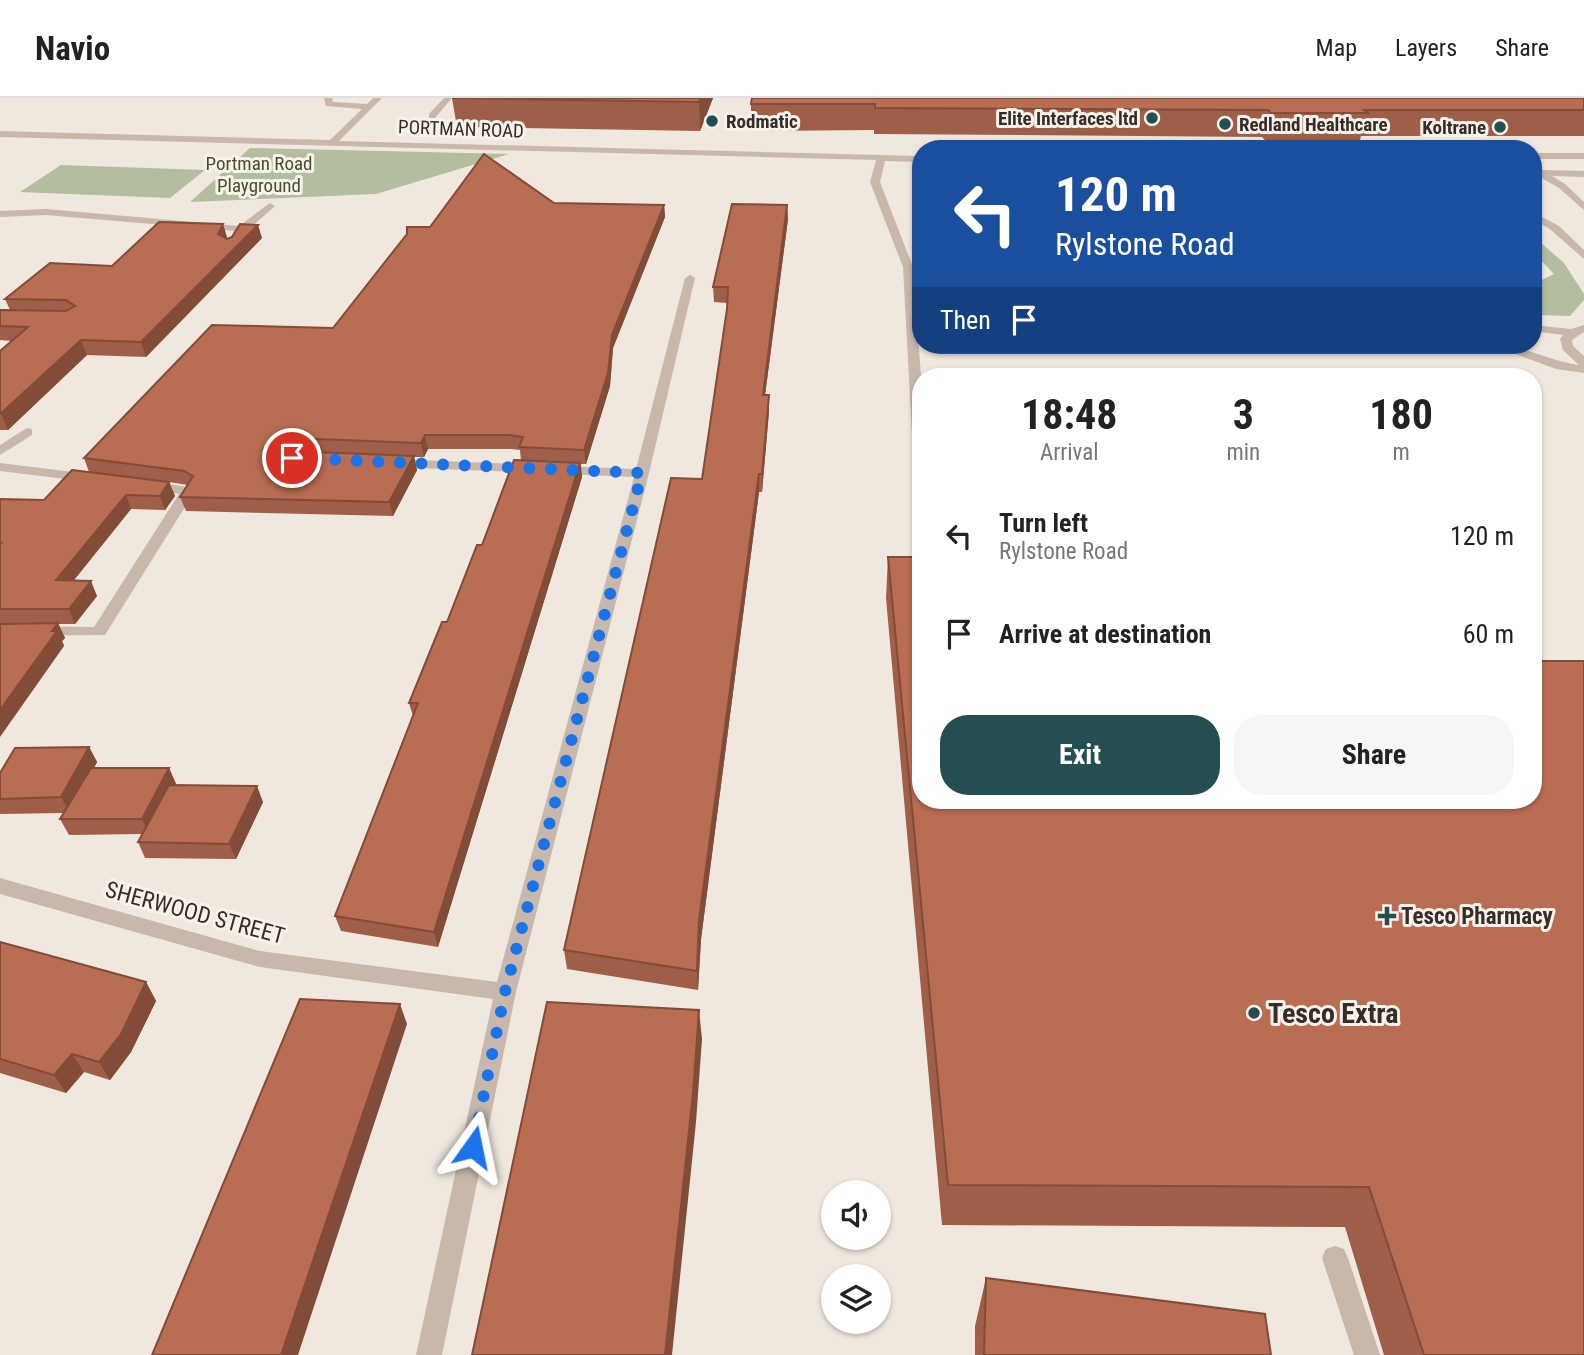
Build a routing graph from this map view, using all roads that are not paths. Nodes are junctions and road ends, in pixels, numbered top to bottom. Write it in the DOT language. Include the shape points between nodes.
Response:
graph roads {
  1 [pos="328,98"];
  2 [pos="378,98"];
  3 [pos="448,98"];
  4 [pos="369,107"];
  5 [pos="432,116"];
  6 [pos="0,134"];
  7 [pos="332,143"];
  8 [pos="1542,156"];
  9 [pos="1584,156"];
  10 [pos="881,158"];
  11 [pos="912,159"];
  12 [pos="1544,173"];
  13 [pos="1584,174"];
  14 [pos="1580,199"];
  15 [pos="270,206"];
  16 [pos="0,214"];
  17 [pos="1542,220"];
  18 [pos="242,229"];
  19 [pos="230,247"];
  20 [pos="1584,256"];
  21 [pos="690,278"];
  22 [pos="1584,328"];
  23 [pos="912,329"];
  24 [pos="1542,329"];
  25 [pos="1572,333"];
  26 [pos="1524,354"];
  27 [pos="1584,363"];
  28 [pos="1584,369"];
  29 [pos="27,432"];
  30 [pos="0,451"];
  31 [pos="372,462"];
  32 [pos="0,467"];
  33 [pos="642,473"];
  34 [pos="106,480"];
  35 [pos="133,483"];
  36 [pos="0,631"];
  37 [pos="0,886"];
  38 [pos="505,992"];
  39 [pos="1335,1258"];
  40 [pos="429,1355"];
  41 [pos="1367,1355"];
  1 -- 4 [label="street" via="329,104"];
  2 -- 4 [label="street"];
  3 -- 5 [label="street"];
  4 -- 7 [label="street"];
  6 -- 7 [label="street, PORTMAN ROAD"];
  7 -- 10 [label="street, PORTMAN ROAD"];
  8 -- 9 [label="street"];
  10 -- 11 [label="street, PORTMAN ROAD"];
  10 -- 23 [label="street" via="875,181 908,267"];
  12 -- 13 [label="street"];
  12 -- 14 [label="street"];
  15 -- 18 [label="street"];
  16 -- 18 [label="street" via="27,212"];
  17 -- 20 [label="street"];
  18 -- 19 [label="street"];
  21 -- 33 [label="street"];
  22 -- 25 [label="street"];
  24 -- 25 [label="street"];
  25 -- 27 [label="street" via="1566,339 1567,347"];
  26 -- 28 [label="street"];
  29 -- 30 [label="street"];
  31 -- 33 [label="street"];
  32 -- 34 [label="street"];
  33 -- 38 [label="street"];
  35 -- 36 [label="street" via="188,491 99,632"];
  37 -- 38 [label="street, SHERWOOD STREET" via="260,959"];
  38 -- 40 [label="street"];
  39 -- 41 [label="street"];
}
